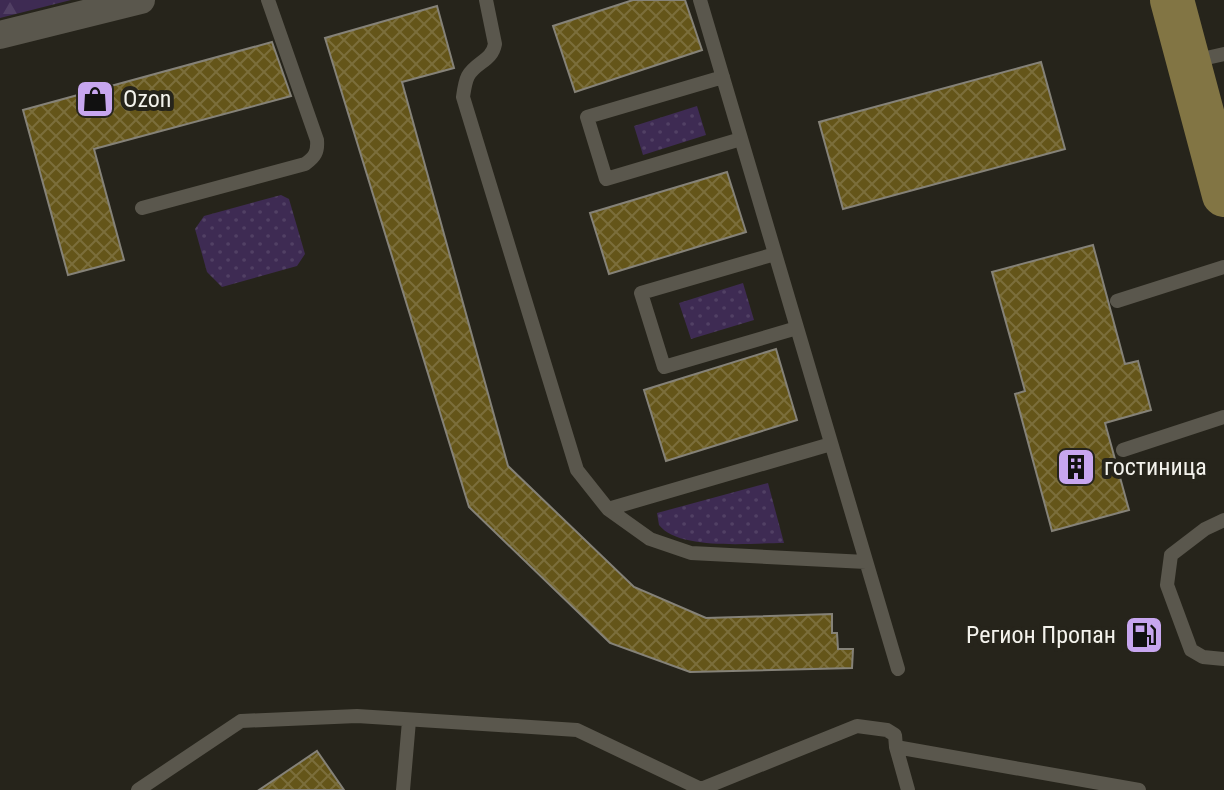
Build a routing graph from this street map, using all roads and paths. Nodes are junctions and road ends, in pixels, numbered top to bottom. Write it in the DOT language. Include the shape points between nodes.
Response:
graph roads {
  1 [pos="141,0"];
  2 [pos="268,0"];
  3 [pos="486,0"];
  4 [pos="700,0"];
  5 [pos="1172,0"];
  6 [pos="0,35"];
  7 [pos="1206,58"];
  8 [pos="723,77"];
  9 [pos="741,139"];
  10 [pos="1221,170"];
  11 [pos="142,208"];
  12 [pos="775,254"];
  13 [pos="1224,267"];
  14 [pos="1117,301"];
  15 [pos="797,328"];
  16 [pos="1224,417"];
  17 [pos="831,444"];
  18 [pos="1123,450"];
  19 [pos="608,509"];
  20 [pos="1224,520"];
  21 [pos="866,562"];
  22 [pos="1224,659"];
  23 [pos="898,669"];
  24 [pos="409,721"];
  25 [pos="896,747"];
  26 [pos="138,790"];
  27 [pos="403,790"];
  28 [pos="701,790"];
  29 [pos="908,790"];
  30 [pos="1139,790"];
  1 -- 6 [label="street"];
  2 -- 11 [label="lane" via="317,140 313,159"];
  3 -- 19 [label="lane" via="494,51 466,79 463,97 577,470"];
  4 -- 8 [label="lane"];
  5 -- 7 [label="main road"];
  7 -- 10 [label="main road"];
  8 -- 9 [label="lane"];
  8 -- 9 [label="lane" via="587,117 606,179"];
  9 -- 12 [label="lane"];
  12 -- 15 [label="lane"];
  12 -- 15 [label="lane" via="641,293 664,367"];
  13 -- 14 [label="lane"];
  15 -- 17 [label="lane"];
  16 -- 18 [label="lane"];
  17 -- 19 [label="lane"];
  17 -- 21 [label="lane"];
  19 -- 21 [label="lane" via="650,539 691,553"];
  20 -- 22 [label="lane" via="1171,555 1167,585 1191,650"];
  21 -- 23 [label="lane"];
  24 -- 26 [label="lane" via="357,716 241,721"];
  24 -- 27 [label="lane"];
  24 -- 28 [label="lane" via="577,730"];
  25 -- 28 [label="lane" via="895,735 887,730 857,726"];
  25 -- 29 [label="lane"];
  25 -- 30 [label="lane"];
}
